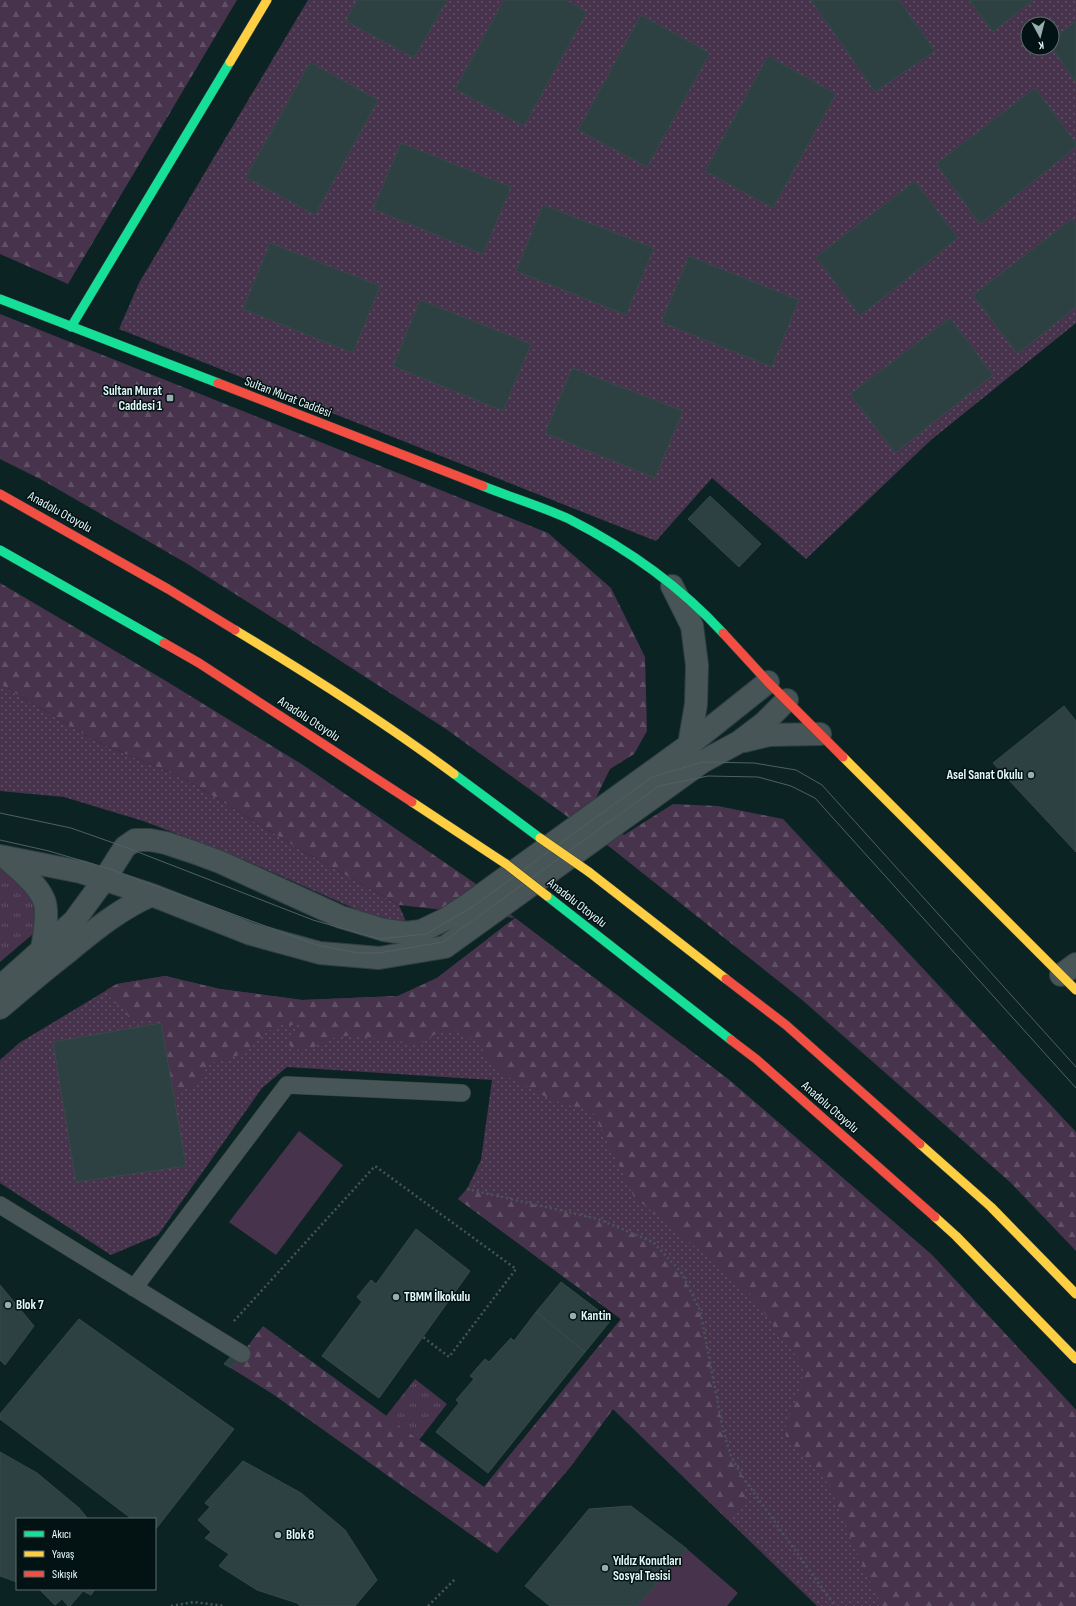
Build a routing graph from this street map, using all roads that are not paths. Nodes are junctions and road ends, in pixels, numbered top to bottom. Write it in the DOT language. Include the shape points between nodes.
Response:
graph roads {
  1 [pos="267,0"];
  2 [pos="0,299"];
  3 [pos="71,327"];
  4 [pos="0,494"];
  5 [pos="0,550"];
  6 [pos="672,586"];
  7 [pos="768,682"];
  8 [pos="787,700"];
  9 [pos="820,734"];
  10 [pos="739,742"];
  11 [pos="689,745"];
  12 [pos="2,857"];
  13 [pos="104,880"];
  14 [pos="152,895"];
  15 [pos="42,949"];
  16 [pos="1071,976"];
  17 [pos="0,987"];
  18 [pos="0,1008"];
  19 [pos="462,1093"];
  20 [pos="0,1205"];
  21 [pos="134,1288"];
  22 [pos="1076,1294"];
  23 [pos="242,1354"];
  24 [pos="1076,1359"];
  1 -- 3 [label="main road"];
  2 -- 3 [label="main road, Sultan Murat Caddesi"];
  3 -- 6 [label="main road, Sultan Murat Caddesi" via="568,519 636,558"];
  4 -- 22 [label="main road, Anadolu Otoyolu, bridge" via="168,589 303,671 431,757 589,872 786,1025 991,1207"];
  5 -- 24 [label="main road, Anadolu Otoyolu, bridge" via="199,664 506,864 756,1059 956,1236"];
  6 -- 7 [label="main road, Sultan Murat Caddesi" via="701,609"];
  6 -- 11 [label="street" via="692,626 697,666 696,704"];
  7 -- 8 [label="main road, Sultan Murat Caddesi"];
  7 -- 11 [label="street"];
  8 -- 9 [label="main road, Sultan Murat Caddesi"];
  8 -- 10 [label="street" via="764,723"];
  9 -- 10 [label="street" via="769,736"];
  9 -- 16 [label="main road, Sultan Murat Caddesi"];
  10 -- 14 [label="street" via="702,762 445,947 379,958 320,953 251,934"];
  11 -- 13 [label="street" via="469,904 421,931 405,933 384,930 341,917 220,862 158,841 135,840 125,847"];
  12 -- 13 [label="street" via="80,872"];
  12 -- 15 [label="street" via="32,882 44,901 46,923"];
  13 -- 14 [label="street"];
  13 -- 15 [label="street" via="74,921"];
  14 -- 18 [label="street" via="111,917"];
  15 -- 17 [label="street"];
  19 -- 21 [label="lane" via="287,1085"];
  20 -- 21 [label="lane"];
  21 -- 23 [label="lane"];
}
